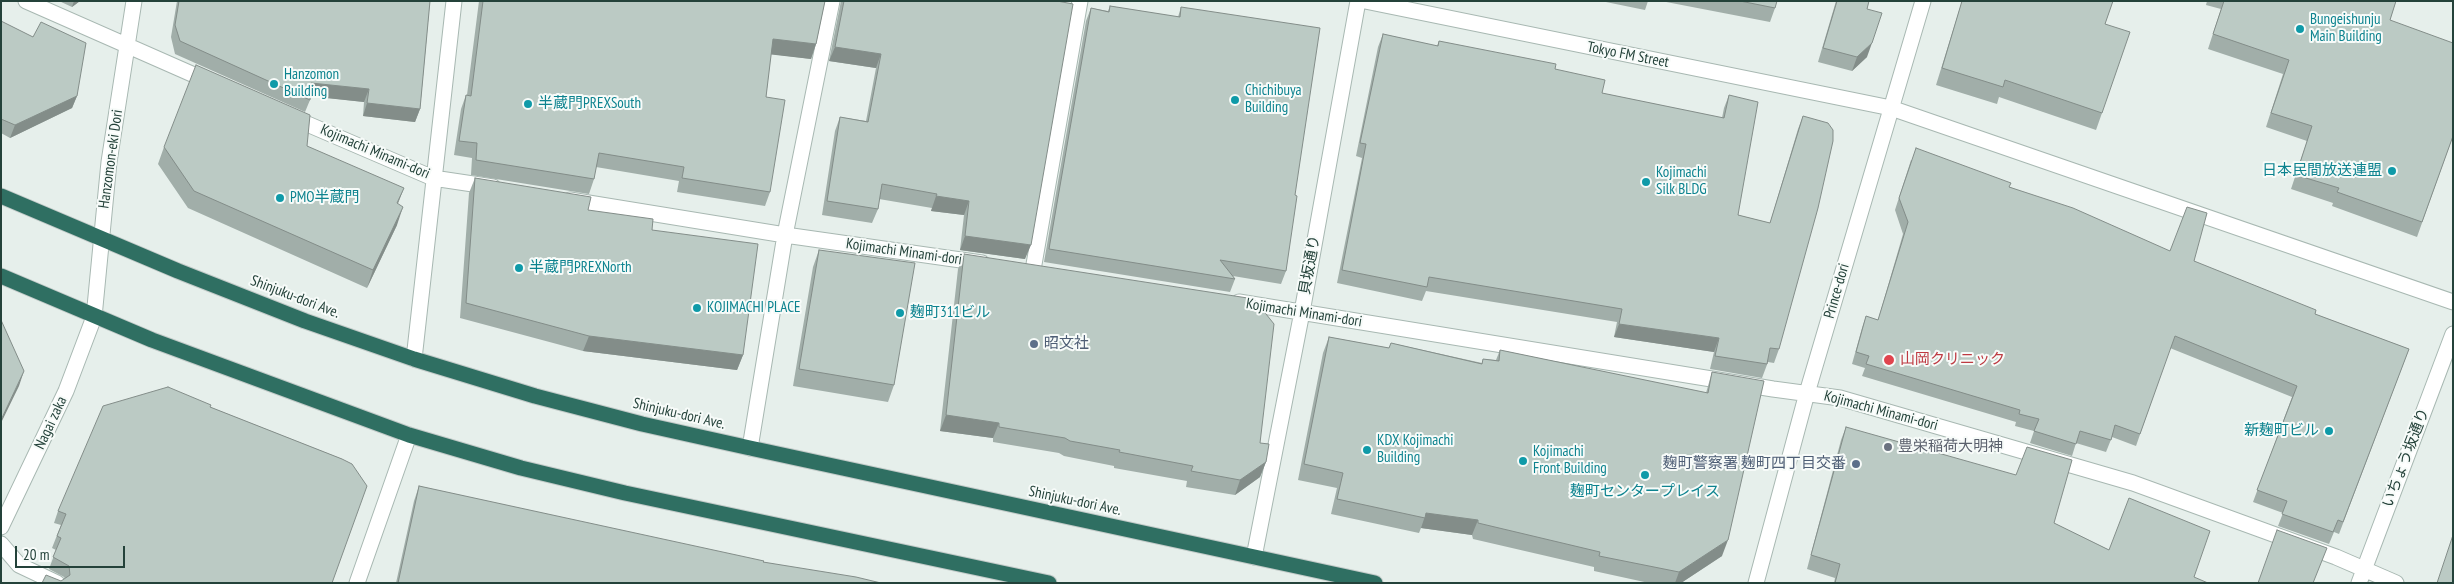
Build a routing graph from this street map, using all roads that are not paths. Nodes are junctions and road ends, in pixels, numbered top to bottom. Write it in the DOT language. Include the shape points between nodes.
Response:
graph roads {
  1 [pos="26,1"];
  2 [pos="134,1"];
  3 [pos="454,1"];
  4 [pos="832,1"];
  5 [pos="1080,1"];
  6 [pos="1358,1"];
  7 [pos="1365,1"];
  8 [pos="1923,1"];
  9 [pos="127,46"];
  10 [pos="228,90"];
  11 [pos="1891,108"];
  12 [pos="282,113"];
  13 [pos="433,178"];
  14 [pos="511,190"];
  15 [pos="1,196"];
  16 [pos="550,197"];
  17 [pos="785,235"];
  18 [pos="101,239"];
  19 [pos="995,265"];
  20 [pos="1014,268"];
  21 [pos="1033,270"];
  22 [pos="1052,273"];
  23 [pos="1,276"];
  24 [pos="1225,300"];
  25 [pos="2453,302"];
  26 [pos="1302,312"];
  27 [pos="94,317"];
  28 [pos="2453,334"];
  29 [pos="414,359"];
  30 [pos="1807,393"];
  31 [pos="409,435"];
  32 [pos="750,448"];
  33 [pos="1,527"];
  34 [pos="1,544"];
  35 [pos="1254,557"];
  36 [pos="2365,568"];
  37 [pos="1029,581"];
  38 [pos="57,583"];
  39 [pos="358,583"];
  40 [pos="1049,583"];
  41 [pos="1374,583"];
  42 [pos="1756,583"];
  43 [pos="2359,583"];
  44 [pos="2396,583"];
  1 -- 9 [label="street"];
  2 -- 9 [label="street, Hanzomon-eki Dori"];
  3 -- 13 [label="street"];
  4 -- 17 [label="street"];
  5 -- 21 [label="street"];
  6 -- 26 [label="street, 貝坂通り"];
  7 -- 11 [label="street, Tokyo FM Street"];
  8 -- 11 [label="street, Prince-dori"];
  9 -- 10 [label="street"];
  9 -- 18 [label="street, Hanzomon-eki Dori"];
  11 -- 25 [label="street, Tokyo FM Street"];
  11 -- 30 [label="street, Prince-dori"];
  12 -- 13 [label="street, Kojimachi Minami-dori"];
  13 -- 14 [label="street, Kojimachi Minami-dori"];
  13 -- 29 [label="street"];
  15 -- 18 [label="highway, Shinjuku-dori Ave."];
  16 -- 17 [label="street, Kojimachi Minami-dori"];
  17 -- 19 [label="street, Kojimachi Minami-dori"];
  17 -- 32 [label="street"];
  18 -- 27 [label="street, Hanzomon-eki Dori"];
  18 -- 29 [label="highway, Shinjuku-dori Ave." via="306,321"];
  20 -- 21 [label="street"];
  21 -- 22 [label="street"];
  23 -- 27 [label="highway"];
  24 -- 26 [label="street, Kojimachi Minami-dori"];
  26 -- 30 [label="street, Kojimachi Minami-dori"];
  26 -- 35 [label="street, 貝坂通り"];
  27 -- 31 [label="highway"];
  27 -- 33 [label="street, Nagai zaka" via="66,391"];
  28 -- 36 [label="street, いちょう坂通り"];
  29 -- 32 [label="highway, Shinjuku-dori Ave." via="535,396"];
  30 -- 36 [label="street, Kojimachi Minami-dori" via="1840,398 2133,482"];
  30 -- 42 [label="street, Prince-dori"];
  31 -- 37 [label="highway" via="521,468"];
  31 -- 39 [label="street"];
  32 -- 35 [label="highway, Shinjuku-dori Ave."];
  34 -- 38 [label="street" via="19,566"];
  35 -- 41 [label="highway, Shinjuku-dori Ave."];
  36 -- 43 [label="street, いちょう坂通り"];
  36 -- 44 [label="street, Kojimachi Minami-dori"];
  37 -- 40 [label="highway"];
}
